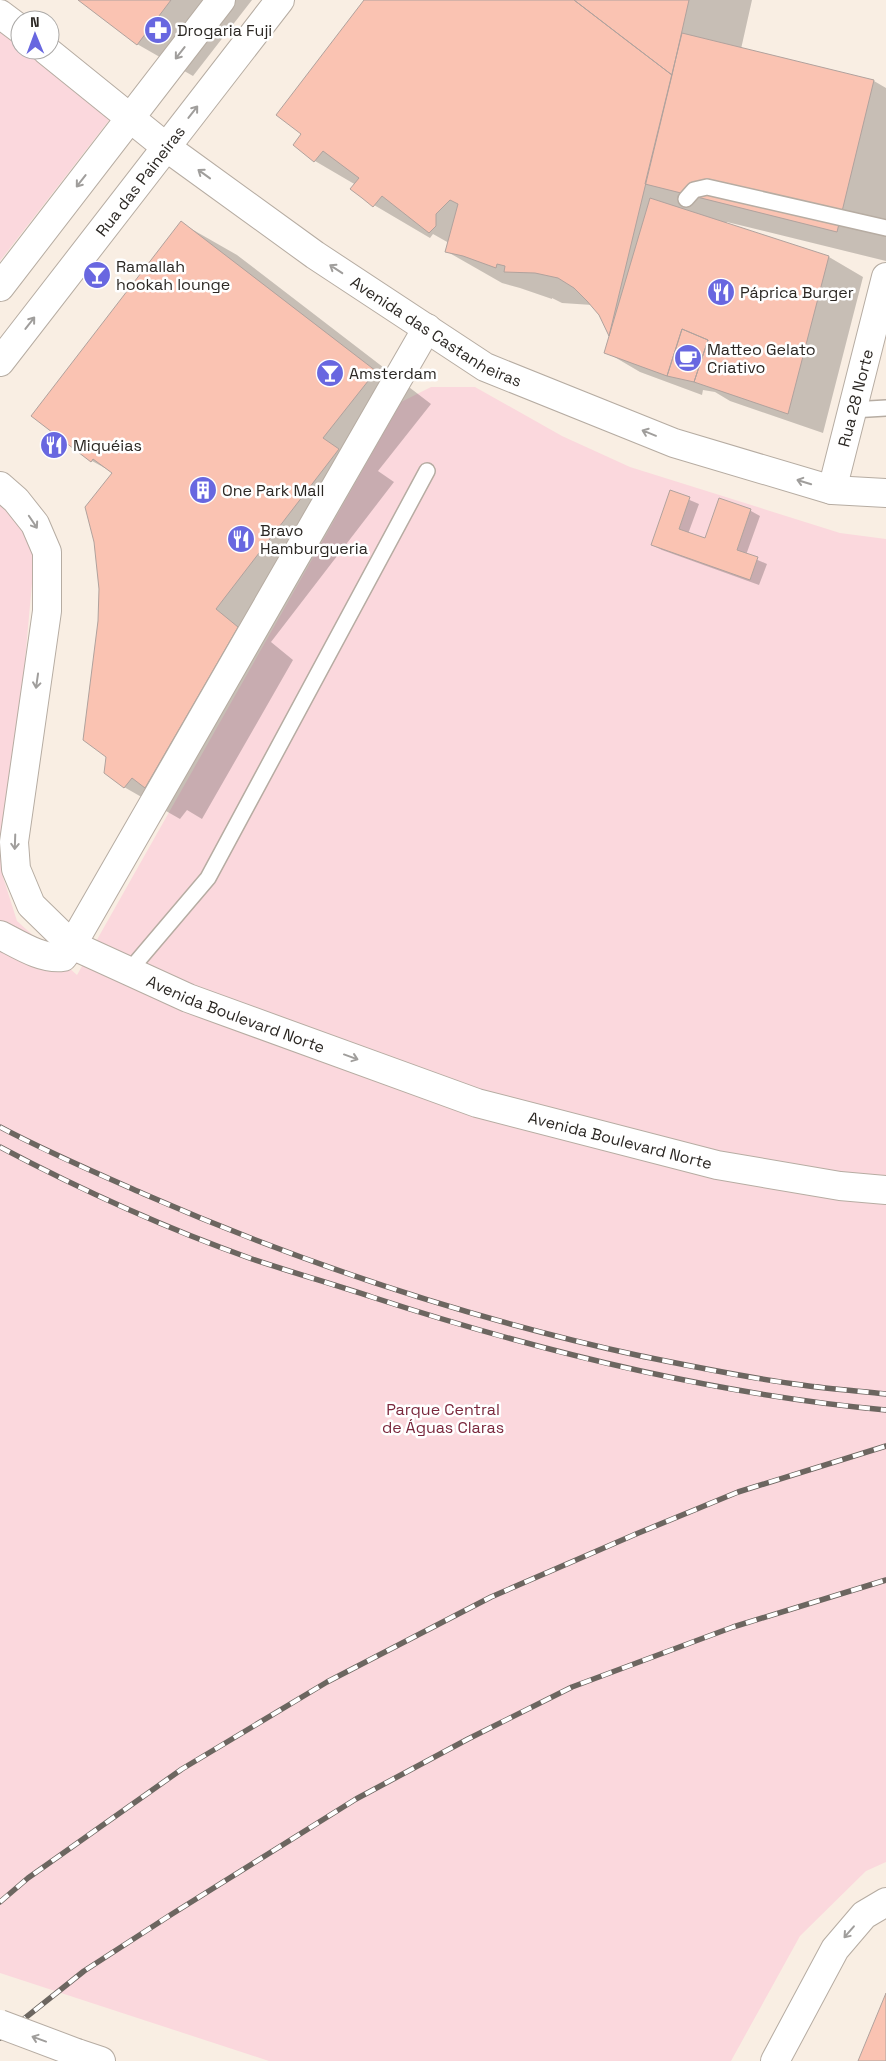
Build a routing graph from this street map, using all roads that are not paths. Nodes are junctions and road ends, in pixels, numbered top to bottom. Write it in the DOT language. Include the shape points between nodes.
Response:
graph roads {
  1 [pos="220,0"];
  2 [pos="280,0"];
  3 [pos="0,14"];
  4 [pos="10,22"];
  5 [pos="59,60"];
  6 [pos="130,117"];
  7 [pos="166,147"];
  8 [pos="686,199"];
  9 [pos="886,228"];
  10 [pos="886,277"];
  11 [pos="0,287"];
  12 [pos="427,328"];
  13 [pos="879,337"];
  14 [pos="0,362"];
  15 [pos="886,408"];
  16 [pos="852,410"];
  17 [pos="426,471"];
  18 [pos="0,486"];
  19 [pos="832,490"];
  20 [pos="886,493"];
  21 [pos="0,935"];
  22 [pos="72,945"];
  23 [pos="129,971"];
  24 [pos="886,1190"];
  25 [pos="886,1902"];
  26 [pos="0,2024"];
  27 [pos="89,2057"];
  28 [pos="775,2061"];
  1 -- 6 [label="street, one-way"];
  7 -- 2 [label="street, Rua das Paineiras, one-way"];
  3 -- 4 [label="street"];
  5 -- 6 [label="street, Avenida das Castanheiras"];
  6 -- 7 [label="street, Avenida das Castanheiras"];
  6 -- 11 [label="street, one-way"];
  12 -- 7 [label="street, Avenida das Castanheiras, one-way" via="315,255"];
  14 -- 7 [label="street, Rua das Paineiras, one-way"];
  8 -- 9 [label="lane" via="694,190 706,187"];
  10 -- 13 [label="street, Rua 28 Norte"];
  19 -- 12 [label="street, Avenida das Castanheiras, one-way" via="674,443 486,367"];
  12 -- 22 [label="street"];
  13 -- 16 [label="street, Rua 28 Norte"];
  15 -- 16 [label="lane"];
  16 -- 19 [label="street, Rua 28 Norte"];
  17 -- 23 [label="lane" via="208,878"];
  18 -- 22 [label="street, Avenida Boulevard Norte, one-way" via="36,524 47,552 47,611 14,842 16,869 31,904"];
  19 -- 20 [label="street, Avenida das Castanheiras"];
  21 -- 22 [label="street" via="54,958 63,957"];
  22 -- 23 [label="street, Avenida Boulevard Norte"];
  23 -- 24 [label="street, Avenida Boulevard Norte, one-way" via="188,998 477,1102 717,1164 840,1186"];
  25 -- 28 [label="street, one-way" via="864,1914 835,1949"];
  27 -- 26 [label="street, one-way, bridge"];
}
